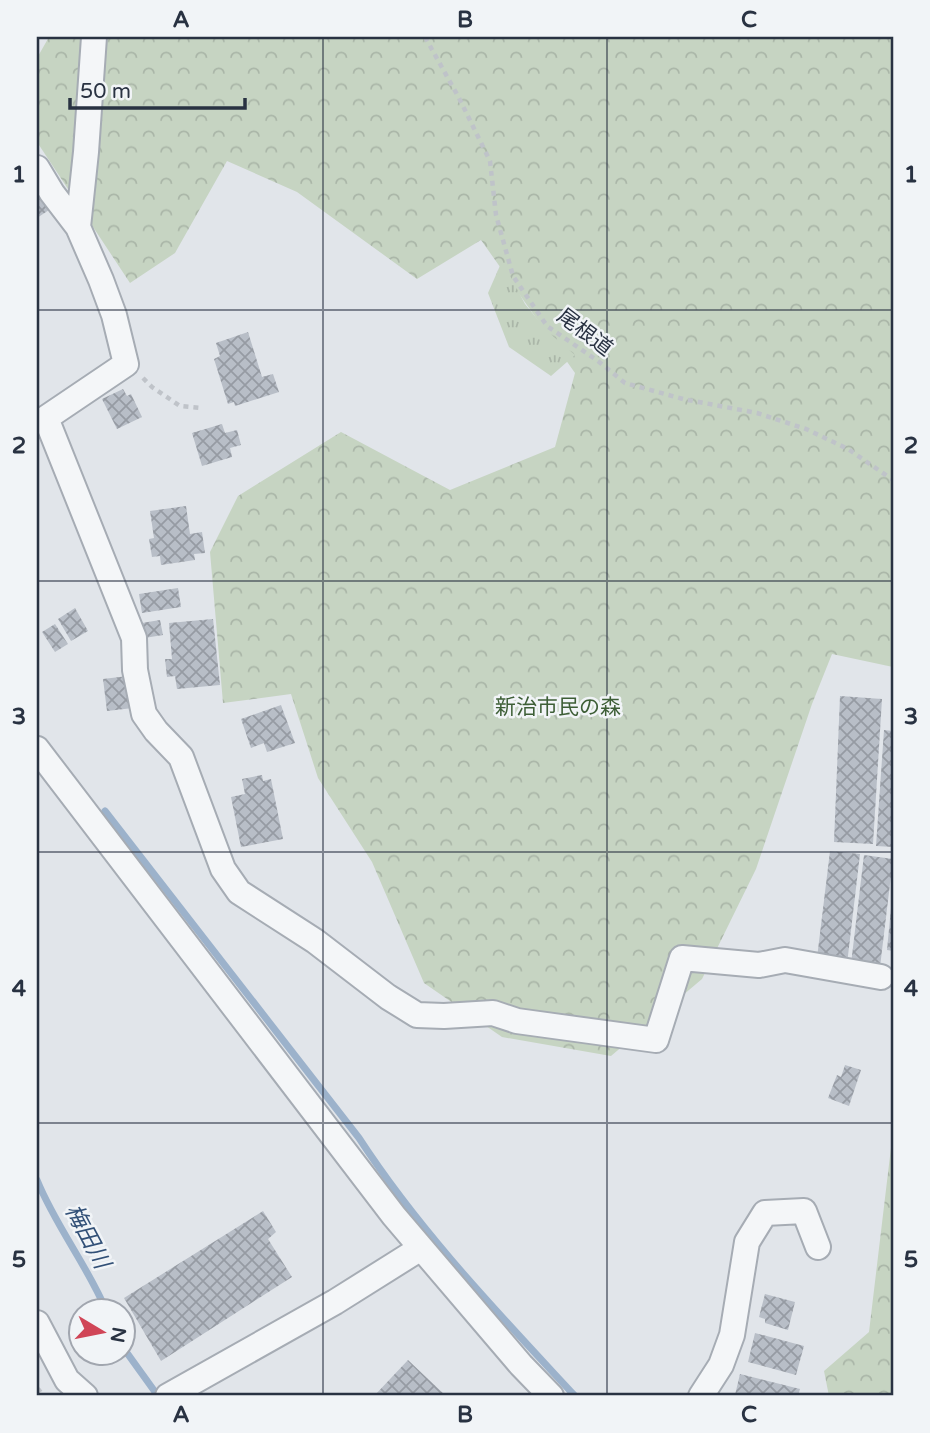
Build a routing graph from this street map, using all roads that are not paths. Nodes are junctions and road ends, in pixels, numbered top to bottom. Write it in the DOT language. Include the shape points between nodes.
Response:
graph roads {
  1 [pos="94,37"];
  2 [pos="37,168"];
  3 [pos="78,227"];
  4 [pos="37,749"];
  5 [pos="881,977"];
  6 [pos="818,1247"];
  7 [pos="421,1248"];
  8 [pos="37,1323"];
  9 [pos="85,1396"];
  10 [pos="169,1396"];
  11 [pos="551,1396"];
  12 [pos="701,1396"];
  1 -- 3 [label="street"];
  2 -- 3 [label="street"];
  3 -- 5 [label="street" via="114,315 126,364 46,418 134,638 144,714 181,757 223,869 239,892 417,1016 493,1013 517,1021 656,1040 682,958 759,965 785,960"];
  4 -- 7 [label="street"];
  6 -- 12 [label="street" via="804,1211 765,1213 747,1242 732,1335 721,1365"];
  7 -- 10 [label="street"];
  7 -- 11 [label="street"];
  8 -- 9 [label="street" via="67,1380"];
}
